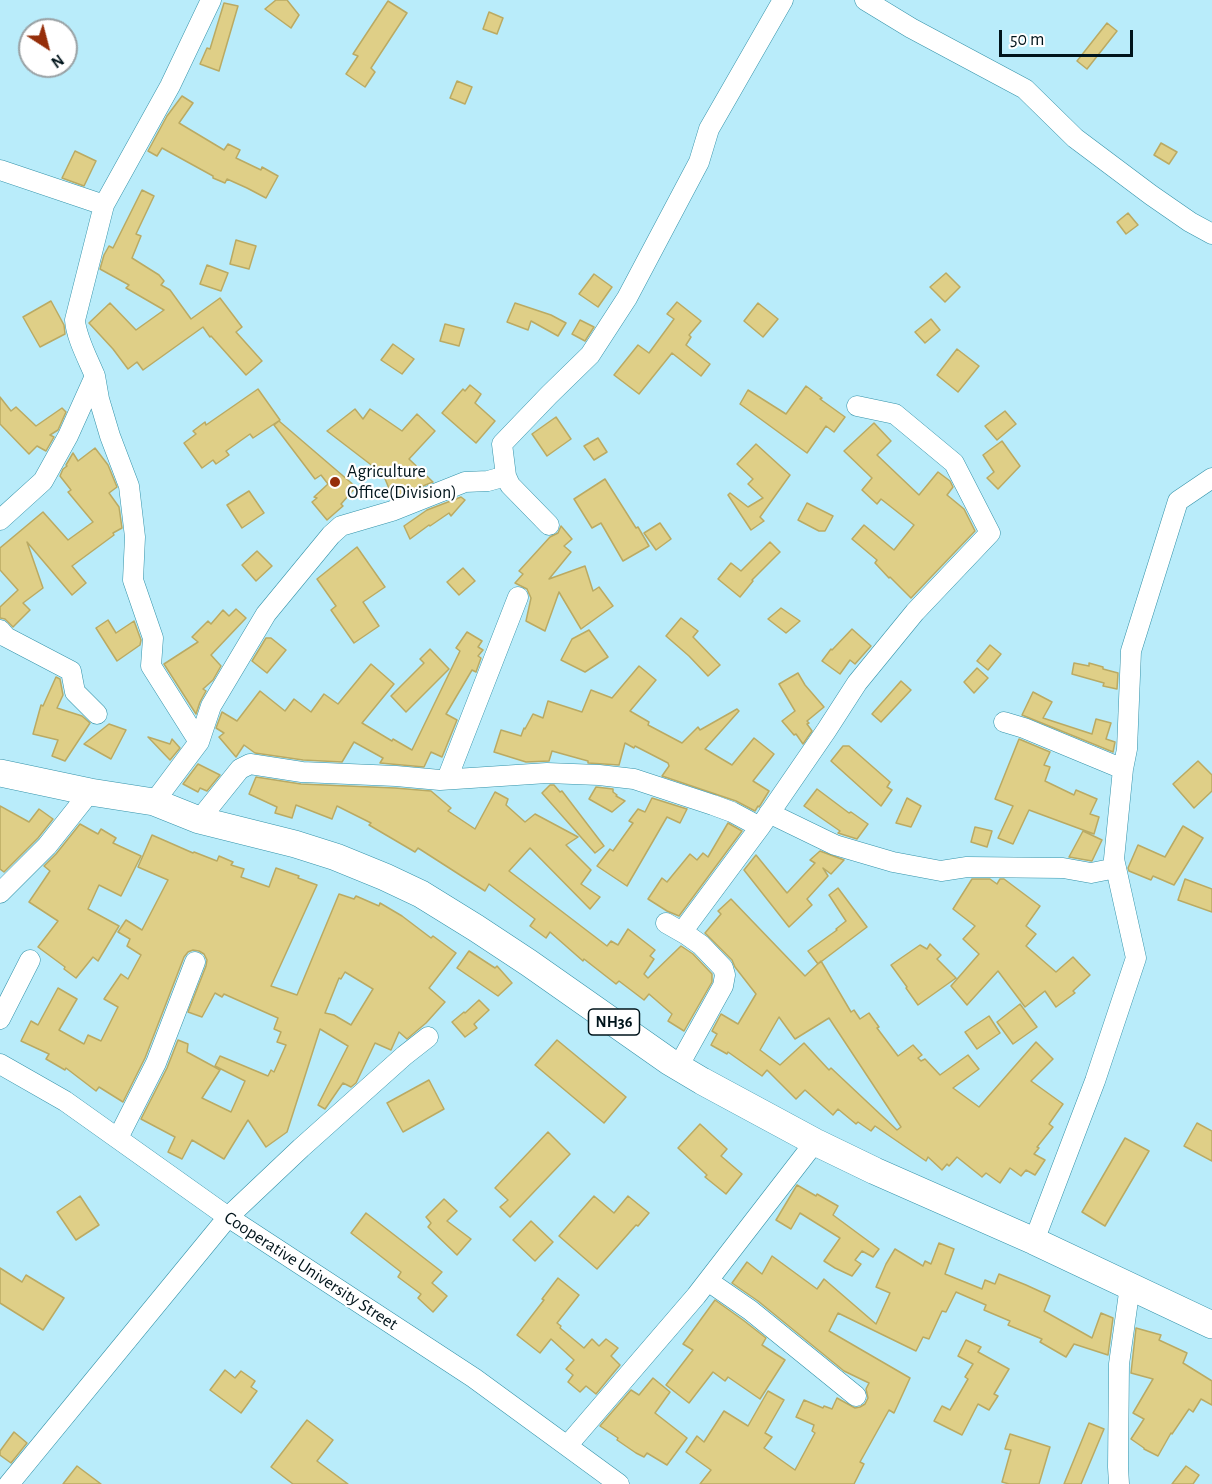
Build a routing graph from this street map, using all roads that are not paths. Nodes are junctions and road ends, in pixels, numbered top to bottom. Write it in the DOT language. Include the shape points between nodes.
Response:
graph roads {
  1 [pos="211,0"];
  2 [pos="783,0"];
  3 [pos="865,0"];
  4 [pos="0,170"];
  5 [pos="104,205"];
  6 [pos="1212,234"];
  7 [pos="94,376"];
  8 [pos="857,406"];
  9 [pos="506,476"];
  10 [pos="1212,478"];
  11 [pos="0,520"];
  12 [pos="549,525"];
  13 [pos="518,597"];
  14 [pos="0,630"];
  15 [pos="97,714"];
  16 [pos="1004,722"];
  17 [pos="199,742"];
  18 [pos="1123,769"];
  19 [pos="0,773"];
  20 [pos="447,779"];
  21 [pos="90,792"];
  22 [pos="154,802"];
  23 [pos="199,820"];
  24 [pos="765,820"];
  25 [pos="1116,868"];
  26 [pos="0,893"];
  27 [pos="30,960"];
  28 [pos="195,962"];
  29 [pos="0,1019"];
  30 [pos="428,1037"];
  31 [pos="0,1064"];
  32 [pos="678,1067"];
  33 [pos="118,1138"];
  34 [pos="815,1142"];
  35 [pos="228,1217"];
  36 [pos="1034,1241"];
  37 [pos="708,1281"];
  38 [pos="1130,1286"];
  39 [pos="1212,1325"];
  40 [pos="856,1396"];
  41 [pos="567,1446"];
  42 [pos="9,1484"];
  43 [pos="619,1484"];
  44 [pos="1119,1484"];
  1 -- 5 [label="street" via="171,86"];
  2 -- 9 [label="street" via="709,129 699,162 627,298 590,355 502,444"];
  3 -- 6 [label="street" via="1025,89 1076,138 1151,195"];
  4 -- 5 [label="street"];
  5 -- 7 [label="street" via="75,320"];
  7 -- 11 [label="street" via="44,481"];
  7 -- 17 [label="street" via="129,486 135,537 133,579 153,638 151,666"];
  8 -- 24 [label="street" via="896,414 954,463 990,533 915,612 857,683"];
  9 -- 12 [label="street"];
  9 -- 17 [label="street" via="465,482 341,526 266,615 210,706"];
  10 -- 18 [label="street" via="1178,501 1131,651"];
  13 -- 20 [label="street"];
  14 -- 15 [label="street" via="6,638 71,671 75,692"];
  16 -- 18 [label="street"];
  17 -- 22 [label="street"];
  18 -- 25 [label="street"];
  19 -- 21 [label="highway, NH36"];
  20 -- 23 [label="street" via="302,772 250,764 240,769"];
  20 -- 24 [label="street" via="547,772 634,779"];
  21 -- 22 [label="highway, NH36"];
  21 -- 26 [label="street" via="47,846"];
  22 -- 23 [label="highway, NH36"];
  23 -- 32 [label="highway, NH36" via="336,857 421,894 529,963"];
  24 -- 25 [label="street" via="893,862 941,871 967,867 1063,868 1091,873"];
  24 -- 32 [label="street" via="674,927 701,945 725,975 723,986"];
  25 -- 36 [label="street" via="1136,958 1095,1081"];
  27 -- 29 [label="street"];
  28 -- 33 [label="street" via="156,1063"];
  30 -- 35 [label="street"];
  31 -- 33 [label="street, Cooperative University Street" via="65,1101"];
  32 -- 34 [label="highway, NH36"];
  33 -- 35 [label="street, Cooperative University Street"];
  34 -- 36 [label="highway, NH36"];
  34 -- 37 [label="street"];
  35 -- 41 [label="street, Cooperative University Street" via="474,1378"];
  35 -- 42 [label="street"];
  36 -- 38 [label="highway, NH36"];
  37 -- 40 [label="street"];
  37 -- 41 [label="street"];
  38 -- 39 [label="highway, NH36"];
  38 -- 44 [label="street" via="1119,1364"];
  41 -- 43 [label="street, Cooperative University Street"];
}
